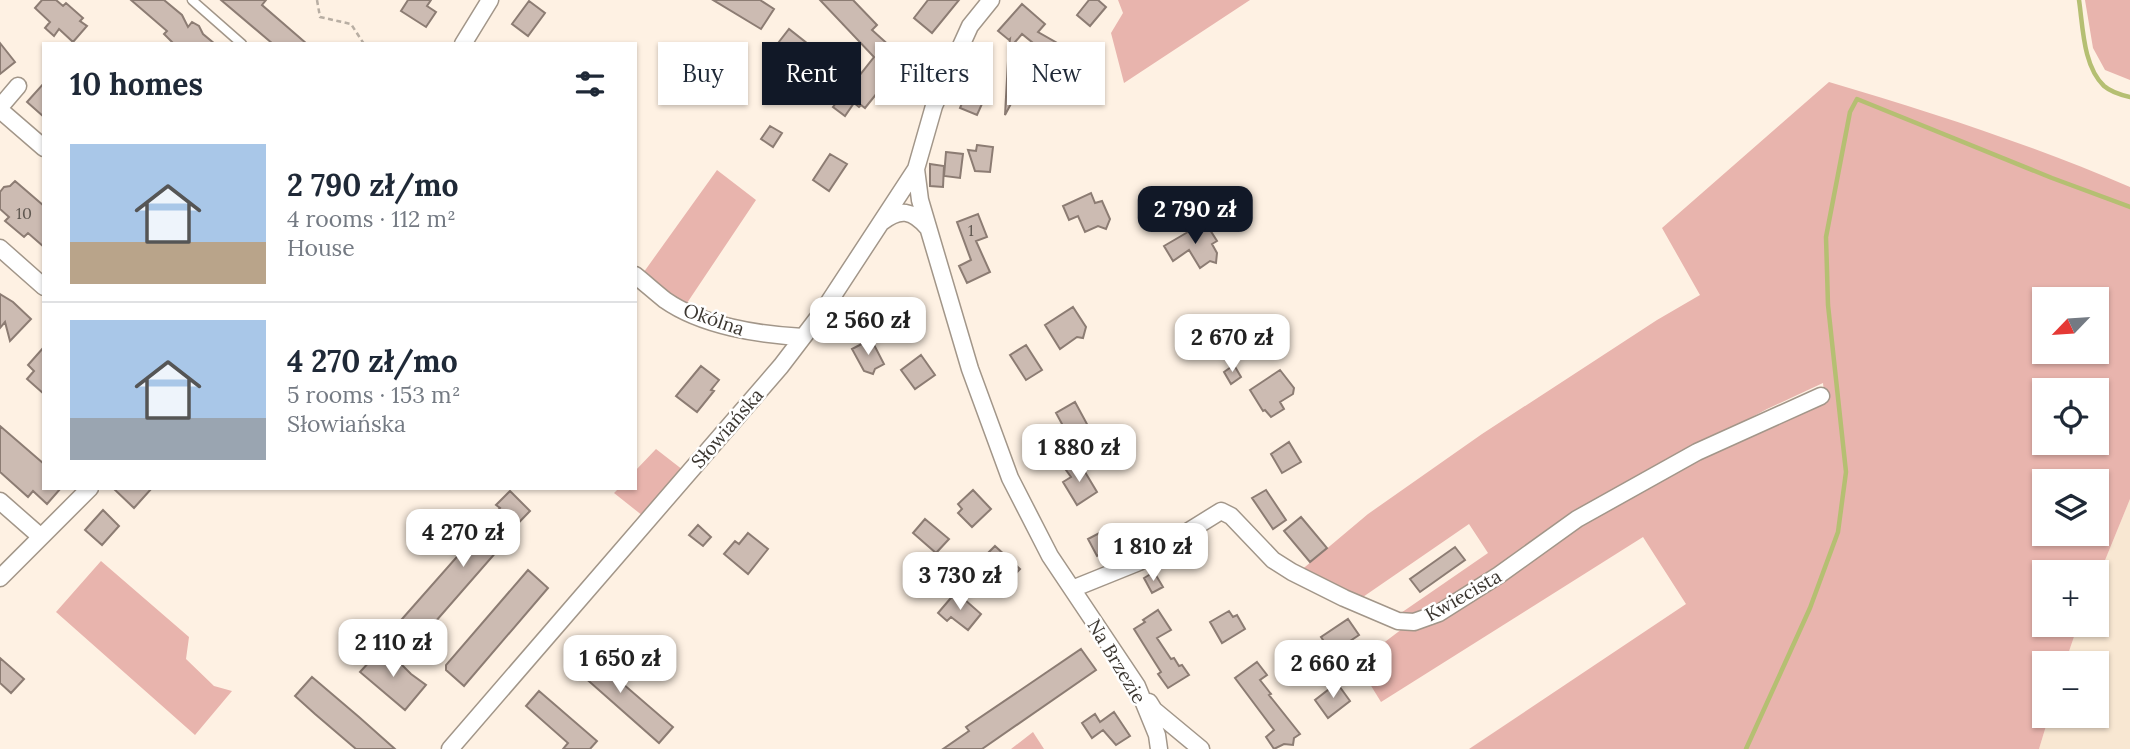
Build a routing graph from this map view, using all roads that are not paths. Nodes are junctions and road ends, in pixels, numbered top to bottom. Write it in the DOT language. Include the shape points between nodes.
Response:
graph roads {
  1 [pos="192,0"];
  2 [pos="490,0"];
  3 [pos="991,0"];
  4 [pos="240,42"];
  5 [pos="464,42"];
  6 [pos="18,86"];
  7 [pos="0,109"];
  8 [pos="42,146"];
  9 [pos="916,169"];
  10 [pos="880,223"];
  11 [pos="927,227"];
  12 [pos="0,248"];
  13 [pos="637,277"];
  14 [pos="42,285"];
  15 [pos="803,337"];
  16 [pos="1821,396"];
  17 [pos="88,490"];
  18 [pos="0,501"];
  19 [pos="41,537"];
  20 [pos="0,578"];
  21 [pos="1072,590"];
  22 [pos="1137,686"];
  23 [pos="450,749"];
  24 [pos="1159,749"];
  25 [pos="1201,749"];
  1 -- 4 [label="lane"];
  2 -- 5 [label="street"];
  3 -- 9 [label="street, Słowiańska" via="970,26 945,80"];
  6 -- 7 [label="street"];
  7 -- 8 [label="street"];
  9 -- 10 [label="street, Słowiańska"];
  9 -- 11 [label="street, Na Brzezie"];
  10 -- 11 [label="street" via="903,213 916,215"];
  10 -- 15 [label="street, Słowiańska"];
  11 -- 21 [label="street, Na Brzezie" via="970,369 1010,478"];
  12 -- 14 [label="street"];
  13 -- 15 [label="street, Okólna" via="690,314 737,329"];
  15 -- 23 [label="street, Słowiańska"];
  16 -- 21 [label="street, Kwiecista" via="1697,452 1577,519 1439,613 1414,622 1398,621 1292,572 1220,511 1139,562"];
  17 -- 19 [label="street"];
  18 -- 19 [label="street"];
  19 -- 20 [label="street"];
  21 -- 22 [label="street, Na Brzezie"];
  22 -- 24 [label="street, Na Brzezie"];
  22 -- 25 [label="street" via="1154,710"];
}
